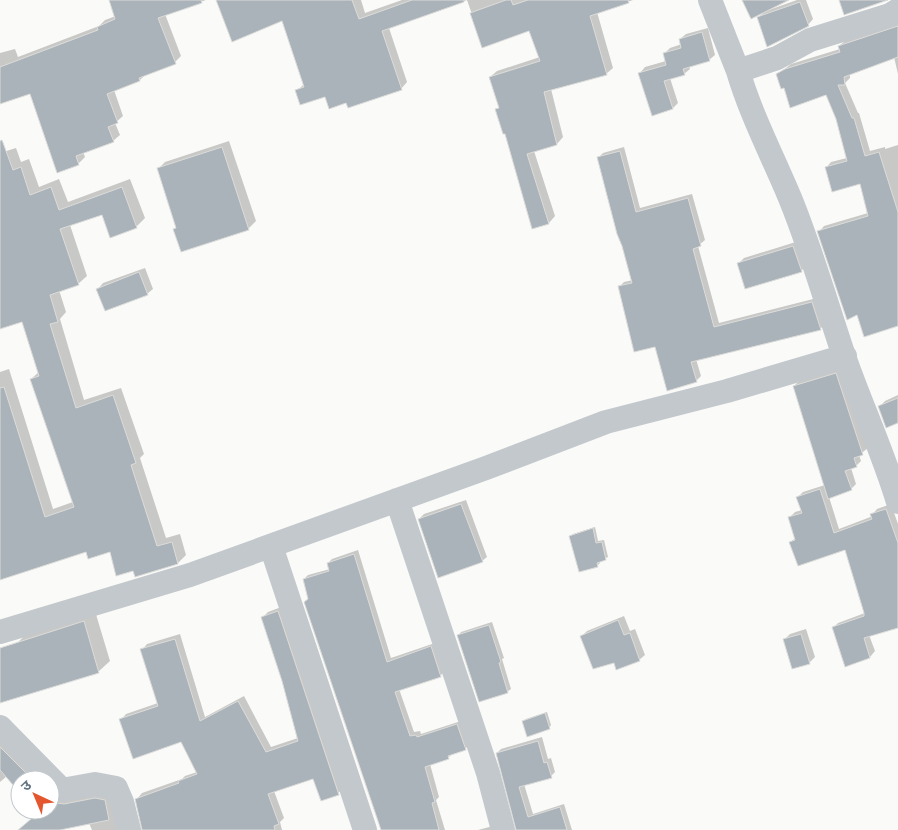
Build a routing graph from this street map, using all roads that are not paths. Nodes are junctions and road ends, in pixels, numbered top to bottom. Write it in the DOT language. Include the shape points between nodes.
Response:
graph roads {
  1 [pos="710,0"];
  2 [pos="898,10"];
  3 [pos="738,71"];
  4 [pos="845,356"];
  5 [pos="890,451"];
  6 [pos="397,500"];
  7 [pos="898,502"];
  8 [pos="271,546"];
  9 [pos="0,632"];
  10 [pos="0,726"];
  11 [pos="129,830"];
  12 [pos="365,830"];
  13 [pos="503,830"];
  1 -- 3 [label="street"];
  2 -- 3 [label="street" via="810,40 777,58"];
  3 -- 4 [label="street" via="746,98 790,198"];
  4 -- 5 [label="street"];
  4 -- 6 [label="street" via="606,422"];
  5 -- 7 [label="street"];
  6 -- 8 [label="street"];
  6 -- 13 [label="street" via="488,773"];
  8 -- 9 [label="street" via="190,575"];
  8 -- 12 [label="street"];
  10 -- 11 [label="street" via="62,790 95,784 116,788"];
}
